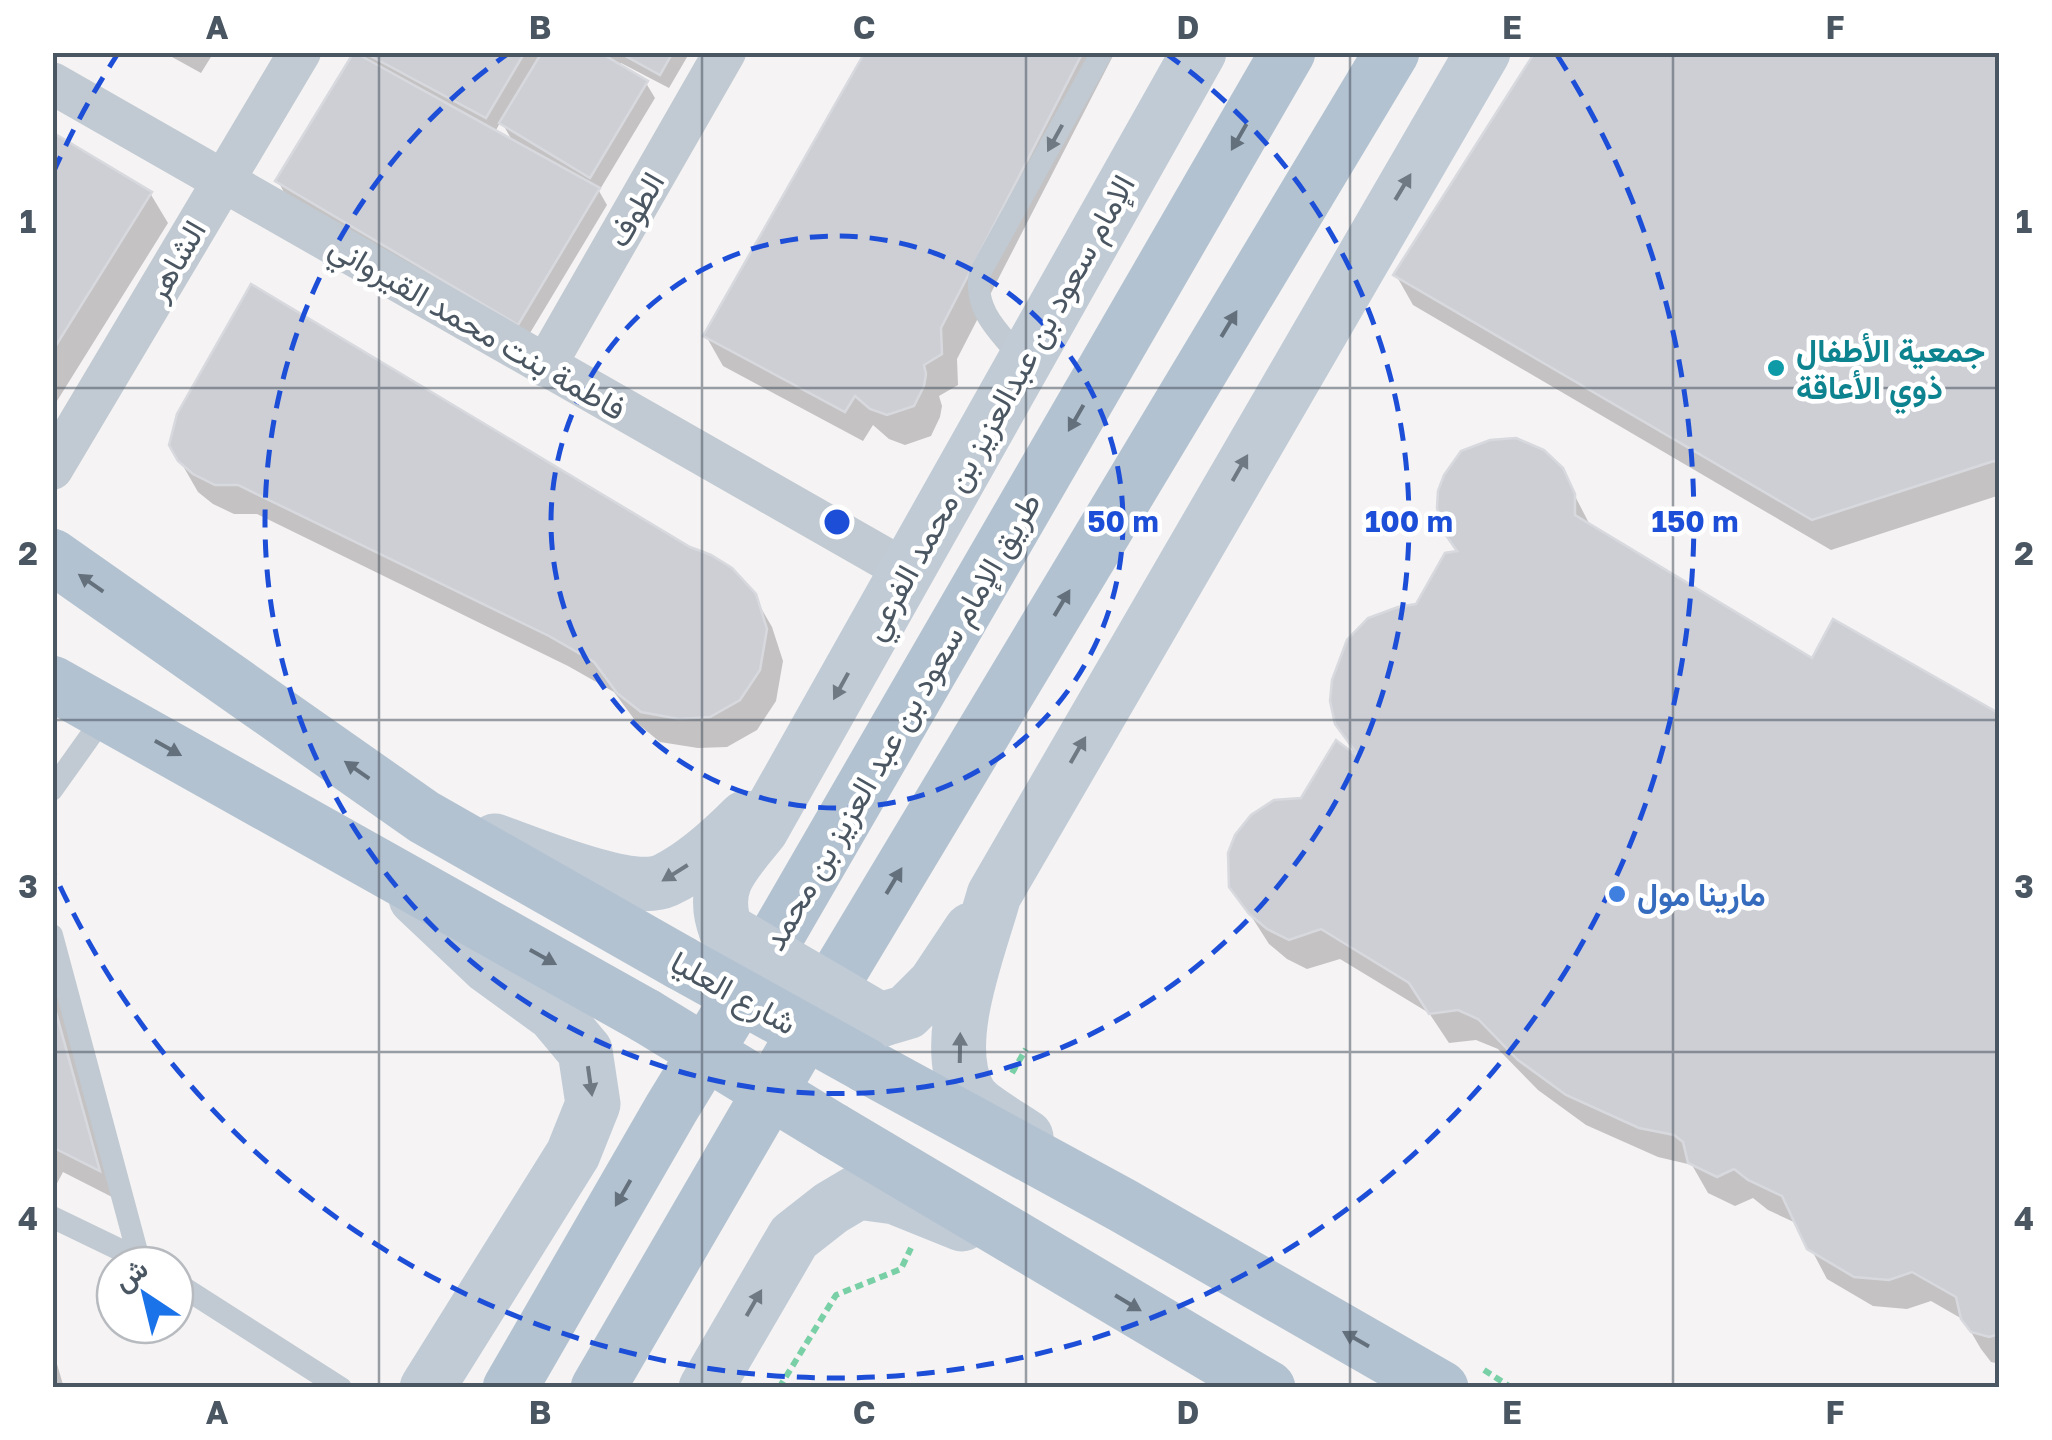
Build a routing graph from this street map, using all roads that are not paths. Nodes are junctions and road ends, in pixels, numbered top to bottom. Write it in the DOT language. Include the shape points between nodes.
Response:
graph roads {
  1 [pos="300,52"];
  2 [pos="726,52"];
  3 [pos="1102,52"];
  4 [pos="1199,52"];
  5 [pos="1288,52"];
  6 [pos="1392,52"];
  7 [pos="1483,52"];
  8 [pos="52,83"];
  9 [pos="222,180"];
  10 [pos="1024,360"];
  11 [pos="546,366"];
  12 [pos="52,469"];
  13 [pos="52,556"];
  14 [pos="905,570"];
  15 [pos="52,683"];
  16 [pos="106,714"];
  17 [pos="800,763"];
  18 [pos="52,790"];
  19 [pos="424,818"];
  20 [pos="381,866"];
  21 [pos="994,895"];
  22 [pos="52,935"];
  23 [pos="873,1042"];
  24 [pos="1122,1205"];
  25 [pos="52,1217"];
  26 [pos="109,1245"];
  27 [pos="139,1245"];
  28 [pos="1067,1266"];
  29 [pos="195,1295"];
  30 [pos="341,1388"];
  31 [pos="427,1388"];
  32 [pos="510,1388"];
  33 [pos="598,1388"];
  34 [pos="706,1388"];
  35 [pos="1268,1388"];
  36 [pos="1441,1388"];
  1 -- 9 [label="street, الشاهر"];
  2 -- 11 [label="street, الطوف"];
  3 -- 10 [label="lane, one-way" via="980,273 985,315"];
  4 -- 10 [label="street, الإمام سعود بن عبدالعزيز بن محمد الفرعي"];
  5 -- 32 [label="main road, طريق الإمام سعود بن عبد العزيز بن محمد, one-way"];
  33 -- 6 [label="main road, one-way"];
  21 -- 7 [label="street, one-way"];
  8 -- 9 [label="street, فاطمة بنت محمد القيرواني"];
  9 -- 11 [label="street, فاطمة بنت محمد القيرواني"];
  9 -- 12 [label="street, الشاهر"];
  10 -- 14 [label="street, الإمام سعود بن عبدالعزيز بن محمد الفرعي"];
  11 -- 14 [label="street, فاطمة بنت محمد القيرواني"];
  19 -- 13 [label="main road, شارع العليا, one-way"];
  14 -- 17 [label="street, الإمام سعود بن عبدالعزيز بن محمد الفرعي, one-way"];
  15 -- 16 [label="main road, شارع العليا"];
  16 -- 18 [label="lane"];
  16 -- 20 [label="main road, شارع العليا, one-way"];
  17 -- 19 [label="street, one-way" via="720,843 662,882 614,882"];
  17 -- 23 [label="street, bridge" via="723,878 719,911 726,930"];
  19 -- 23 [label="main road, شارع العليا, bridge" via="681,962"];
  20 -- 28 [label="main road, شارع العليا, one-way, bridge"];
  20 -- 31 [label="street, one-way" via="488,966 554,1014 585,1052 593,1104 573,1154"];
  21 -- 23 [label="street" via="934,984"];
  24 -- 21 [label="street, one-way" via="970,1098 959,1067 959,1035"];
  22 -- 27 [label="lane"];
  23 -- 24 [label="main road, شارع العليا"];
  36 -- 24 [label="main road, شارع العليا, one-way"];
  25 -- 26 [label="lane"];
  34 -- 28 [label="street, one-way" via="794,1237 858,1192 895,1197"];
  28 -- 35 [label="main road, شارع العليا, one-way"];
  29 -- 30 [label="lane"];
}
